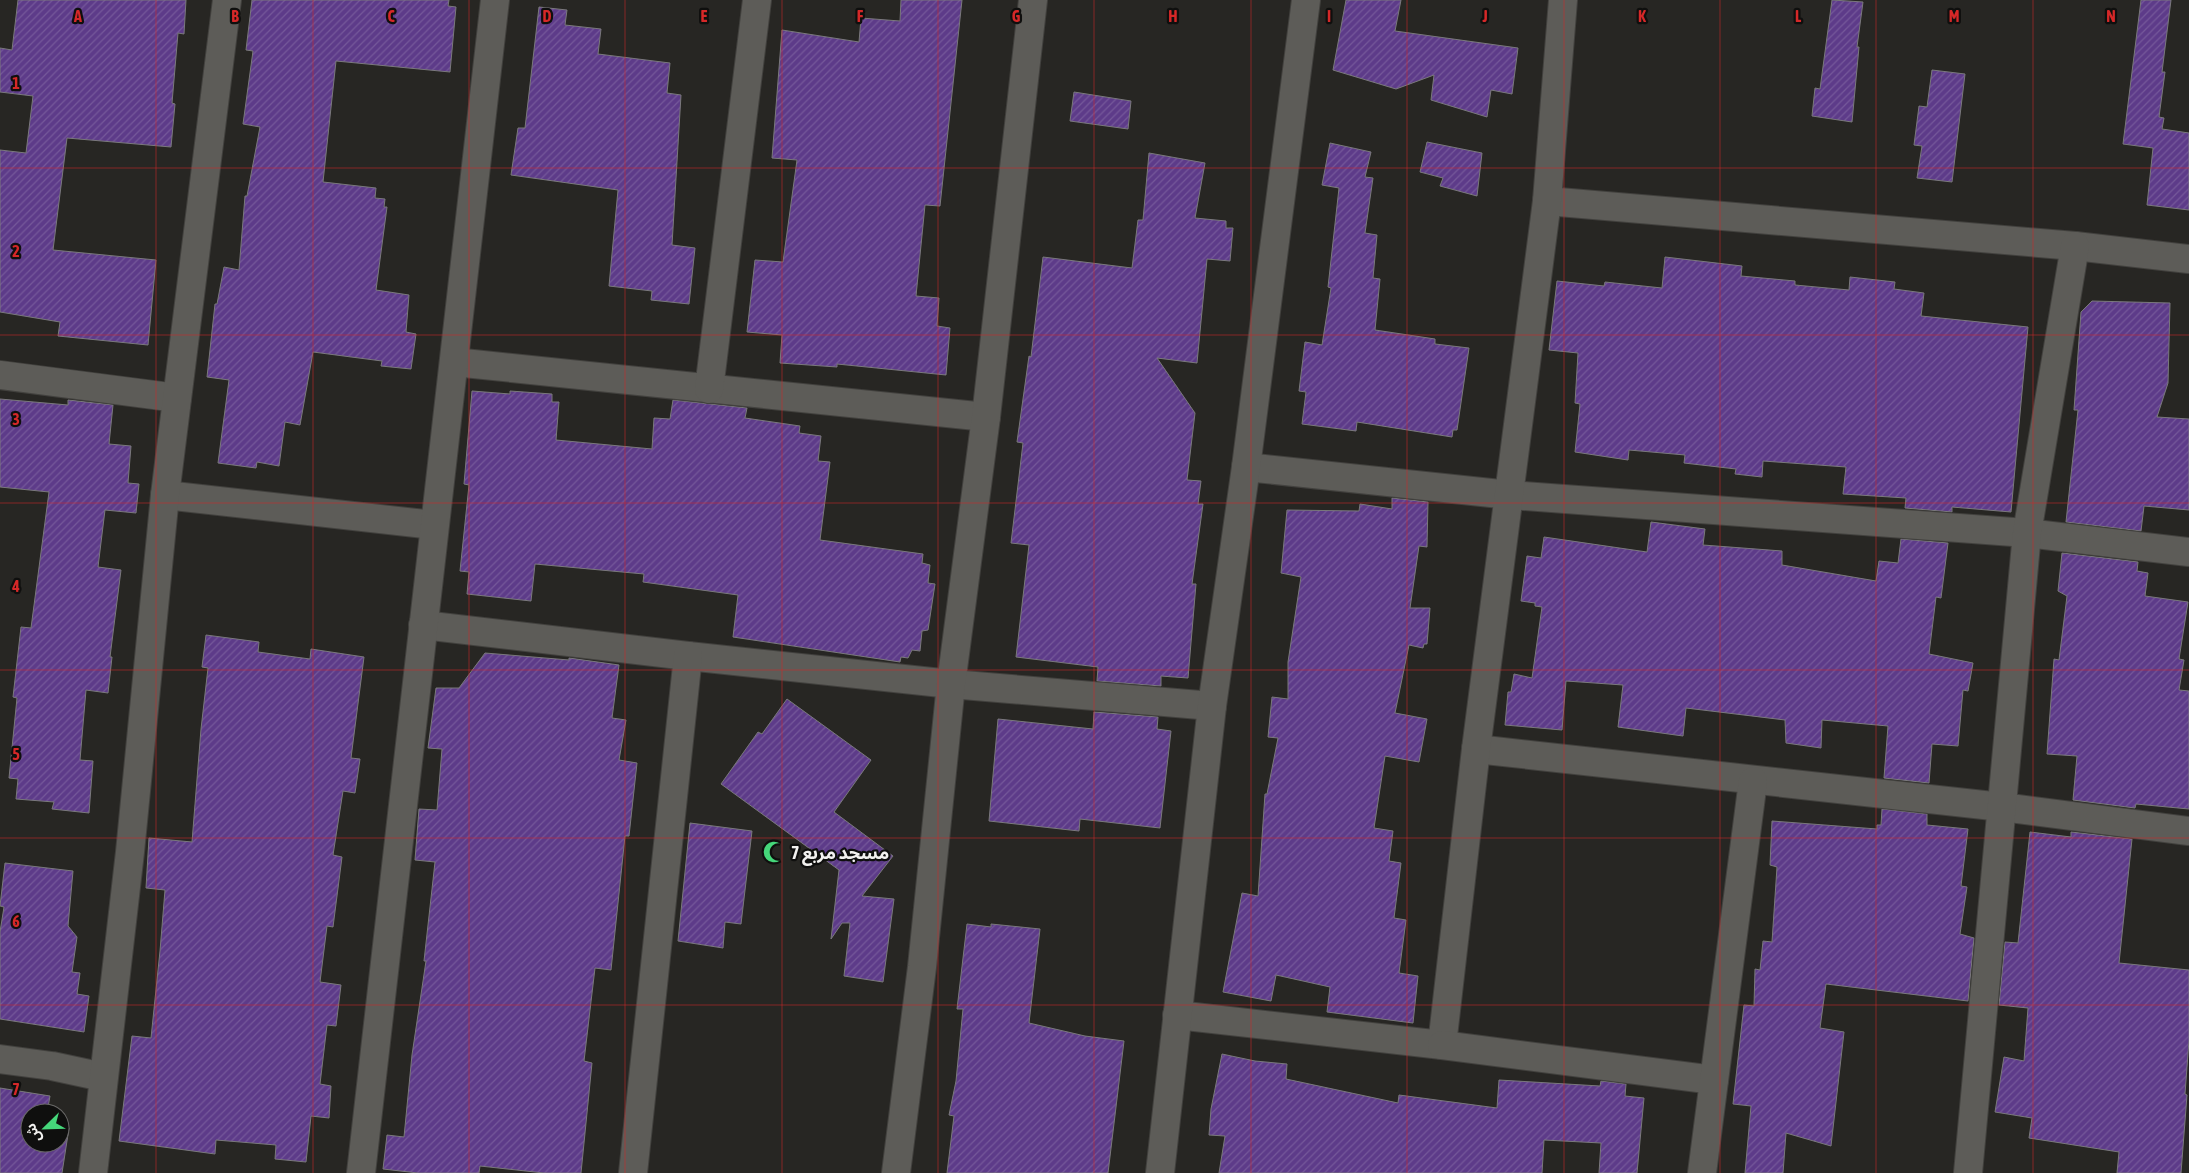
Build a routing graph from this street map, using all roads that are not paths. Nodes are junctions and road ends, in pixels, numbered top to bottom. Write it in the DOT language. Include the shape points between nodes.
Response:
graph roads {
  1 [pos="227,0"];
  2 [pos="495,0"];
  3 [pos="757,0"];
  4 [pos="1033,0"];
  5 [pos="1306,0"];
  6 [pos="1564,0"];
  7 [pos="1547,201"];
  8 [pos="2075,246"];
  9 [pos="2189,259"];
  10 [pos="454,362"];
  11 [pos="0,375"];
  12 [pos="709,389"];
  13 [pos="177,398"];
  14 [pos="986,417"];
  15 [pos="1246,467"];
  16 [pos="164,495"];
  17 [pos="1510,495"];
  18 [pos="434,525"];
  19 [pos="2027,532"];
  20 [pos="2189,552"];
  21 [pos="423,625"];
  22 [pos="688,656"];
  23 [pos="951,684"];
  24 [pos="1212,706"];
  25 [pos="1476,749"];
  26 [pos="1753,781"];
  27 [pos="2002,807"];
  28 [pos="2189,831"];
  29 [pos="1177,1015"];
  30 [pos="1442,1046"];
  31 [pos="0,1059"];
  32 [pos="103,1077"];
  33 [pos="1714,1080"];
  34 [pos="94,1173"];
  35 [pos="361,1173"];
  36 [pos="633,1173"];
  37 [pos="896,1173"];
  38 [pos="1160,1173"];
  39 [pos="1702,1173"];
  40 [pos="1968,1173"];
  1 -- 13 [label="street"];
  2 -- 10 [label="street"];
  3 -- 12 [label="street"];
  4 -- 14 [label="street"];
  5 -- 15 [label="street"];
  6 -- 7 [label="street"];
  7 -- 8 [label="street"];
  7 -- 17 [label="street"];
  8 -- 9 [label="street"];
  8 -- 19 [label="street"];
  10 -- 12 [label="street"];
  10 -- 18 [label="street"];
  11 -- 13 [label="street"];
  12 -- 14 [label="street"];
  13 -- 16 [label="street"];
  14 -- 23 [label="street"];
  15 -- 17 [label="street"];
  15 -- 24 [label="street"];
  16 -- 18 [label="street"];
  16 -- 32 [label="street" via="130,852"];
  17 -- 19 [label="street"];
  17 -- 25 [label="street"];
  18 -- 21 [label="street"];
  19 -- 20 [label="street"];
  19 -- 27 [label="street"];
  21 -- 22 [label="street"];
  21 -- 35 [label="street"];
  22 -- 23 [label="street"];
  22 -- 36 [label="street"];
  23 -- 24 [label="street"];
  23 -- 37 [label="street" via="922,967"];
  24 -- 29 [label="street"];
  25 -- 26 [label="street"];
  25 -- 30 [label="street"];
  26 -- 27 [label="street"];
  26 -- 33 [label="street"];
  27 -- 28 [label="street"];
  27 -- 40 [label="street"];
  29 -- 30 [label="street"];
  29 -- 38 [label="street"];
  30 -- 33 [label="street"];
  31 -- 32 [label="street"];
  32 -- 34 [label="street"];
  33 -- 39 [label="street"];
}
